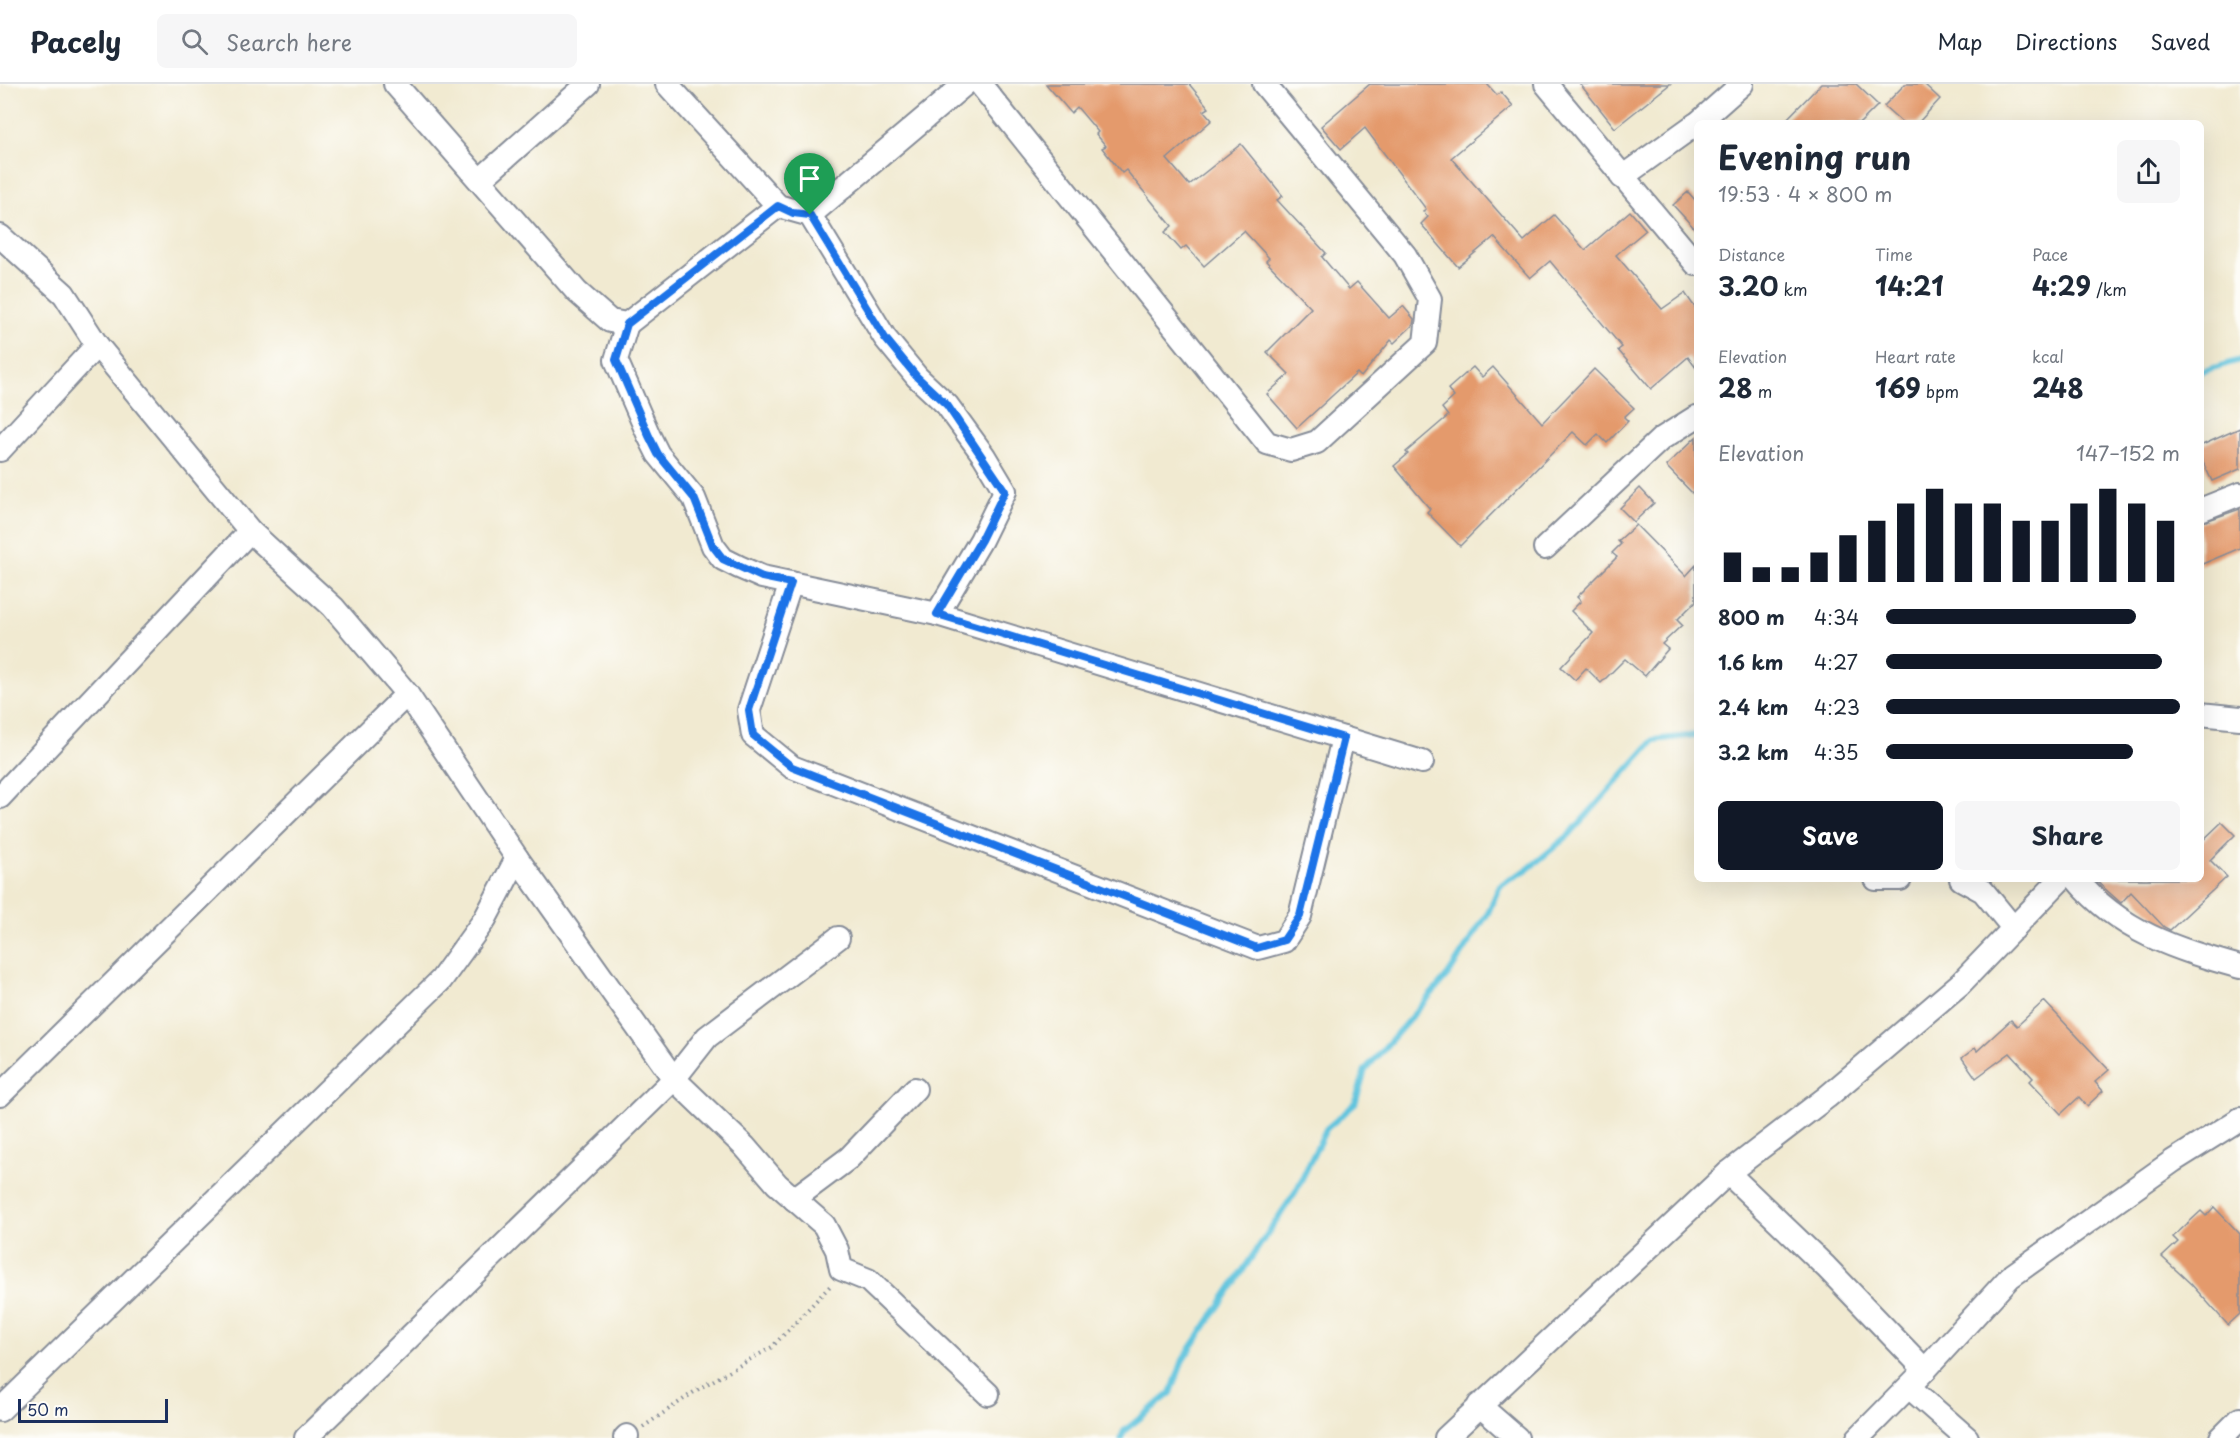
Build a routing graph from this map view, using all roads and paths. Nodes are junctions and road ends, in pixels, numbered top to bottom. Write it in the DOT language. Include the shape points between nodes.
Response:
graph roads {
  1 [pos="395,84"];
  2 [pos="588,84"];
  3 [pos="667,84"];
  4 [pos="964,84"];
  5 [pos="980,84"];
  6 [pos="1263,84"];
  7 [pos="1546,84"];
  8 [pos="1742,84"];
  9 [pos="1702,120"];
  10 [pos="1694,126"];
  11 [pos="1622,177"];
  12 [pos="480,180"];
  13 [pos="778,206"];
  14 [pos="810,215"];
  15 [pos="0,236"];
  16 [pos="1694,262"];
  17 [pos="627,324"];
  18 [pos="97,345"];
  19 [pos="1694,418"];
  20 [pos="0,450"];
  21 [pos="2240,494"];
  22 [pos="2204,508"];
  23 [pos="250,531"];
  24 [pos="1545,548"];
  25 [pos="791,583"];
  26 [pos="937,614"];
  27 [pos="406,694"];
  28 [pos="2204,714"];
  29 [pos="2240,718"];
  30 [pos="1344,738"];
  31 [pos="1422,762"];
  32 [pos="0,797"];
  33 [pos="517,858"];
  34 [pos="1966,882"];
  35 [pos="2058,882"];
  36 [pos="2078,882"];
  37 [pos="2014,929"];
  38 [pos="838,938"];
  39 [pos="2240,967"];
  40 [pos="674,1079"];
  41 [pos="915,1089"];
  42 [pos="0,1095"];
  43 [pos="2240,1119"];
  44 [pos="1728,1173"];
  45 [pos="794,1199"];
  46 [pos="841,1269"];
  47 [pos="1917,1378"];
  48 [pos="988,1394"];
  49 [pos="1479,1405"];
  50 [pos="0,1410"];
  51 [pos="2240,1419"];
  52 [pos="626,1437"];
  53 [pos="306,1438"];
  54 [pos="1446,1438"];
  55 [pos="1516,1438"];
  56 [pos="1858,1438"];
  57 [pos="1967,1438"];
  58 [pos="2221,1438"];
  1 -- 12 [label="street"];
  2 -- 12 [label="street"];
  3 -- 13 [label="street"];
  4 -- 14 [label="street"];
  5 -- 6 [label="street" via="1267,443 1291,450 1317,442 1425,343 1430,299 1405,255"];
  7 -- 11 [label="street"];
  8 -- 9 [label="street"];
  10 -- 11 [label="street"];
  11 -- 16 [label="street"];
  12 -- 17 [label="street" via="577,292 610,321"];
  13 -- 14 [label="street"];
  13 -- 17 [label="street"];
  14 -- 26 [label="street" via="885,338 917,377 947,405 1005,491"];
  15 -- 18 [label="street" via="64,294"];
  17 -- 25 [label="street" via="616,360 658,454 694,498 713,546 723,559 739,567"];
  18 -- 20 [label="street"];
  18 -- 23 [label="street"];
  19 -- 24 [label="street" via="1661,439"];
  21 -- 22 [label="street"];
  23 -- 27 [label="street" via="333,607"];
  23 -- 32 [label="street"];
  25 -- 26 [label="street"];
  25 -- 30 [label="street" via="749,710 753,735 792,767 1257,948 1284,940 1300,916"];
  26 -- 30 [label="street"];
  27 -- 33 [label="street"];
  27 -- 42 [label="street"];
  28 -- 29 [label="street"];
  30 -- 31 [label="street"];
  33 -- 40 [label="street"];
  33 -- 50 [label="street" via="484,920 441,980"];
  34 -- 37 [label="street" via="1983,891"];
  35 -- 37 [label="street"];
  36 -- 39 [label="street" via="2092,899 2153,940"];
  37 -- 44 [label="street" via="1960,984 1878,1055"];
  38 -- 40 [label="street" via="707,1037"];
  40 -- 45 [label="street"];
  40 -- 53 [label="street"];
  41 -- 45 [label="street" via="849,1158"];
  43 -- 47 [label="street" via="2173,1161 2010,1277"];
  44 -- 47 [label="street" via="1826,1267"];
  44 -- 49 [label="street"];
  45 -- 46 [label="street" via="824,1225 837,1250"];
  46 -- 48 [label="street" via="868,1280"];
  46 -- 52 [label="path" via="828,1290 772,1347"];
  47 -- 56 [label="street"];
  47 -- 57 [label="street"];
  49 -- 54 [label="street"];
  49 -- 55 [label="street"];
  51 -- 58 [label="street"];
}
